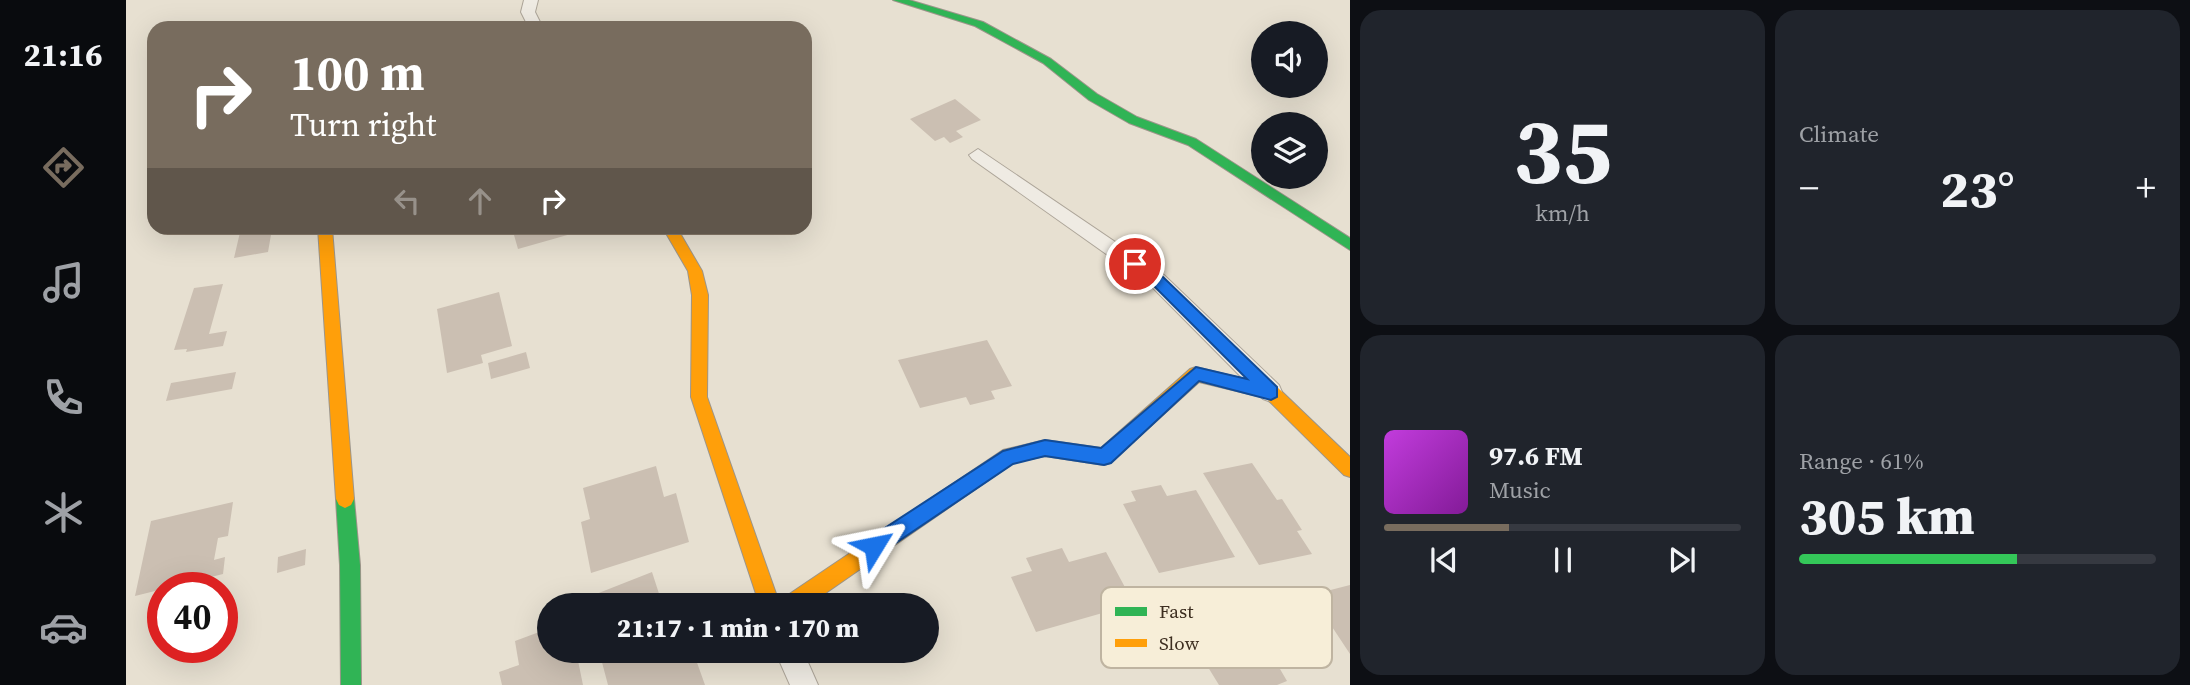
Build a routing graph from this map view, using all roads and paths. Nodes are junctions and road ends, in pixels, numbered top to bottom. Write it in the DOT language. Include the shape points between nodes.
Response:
graph roads {
  1 [pos="531,0"];
  2 [pos="898,0"];
  3 [pos="532,21"];
  4 [pos="978,155"];
  5 [pos="325,235"];
  6 [pos="674,235"];
  7 [pos="1350,245"];
  8 [pos="1271,392"];
  9 [pos="1350,469"];
  10 [pos="766,593"];
  11 [pos="808,593"];
  12 [pos="794,663"];
  13 [pos="351,685"];
  14 [pos="804,685"];
  1 -- 3 [label="street" via="528,12"];
  2 -- 7 [label="street" via="979,24 1133,120 1192,142"];
  4 -- 8 [label="street" via="1157,280"];
  5 -- 13 [label="street" via="350,565"];
  6 -- 10 [label="street" via="695,271 700,295 699,397"];
  8 -- 9 [label="street"];
  8 -- 11 [label="street" via="1196,374 1104,457 1045,448 1009,456"];
  12 -- 14 [label="street"];
}
